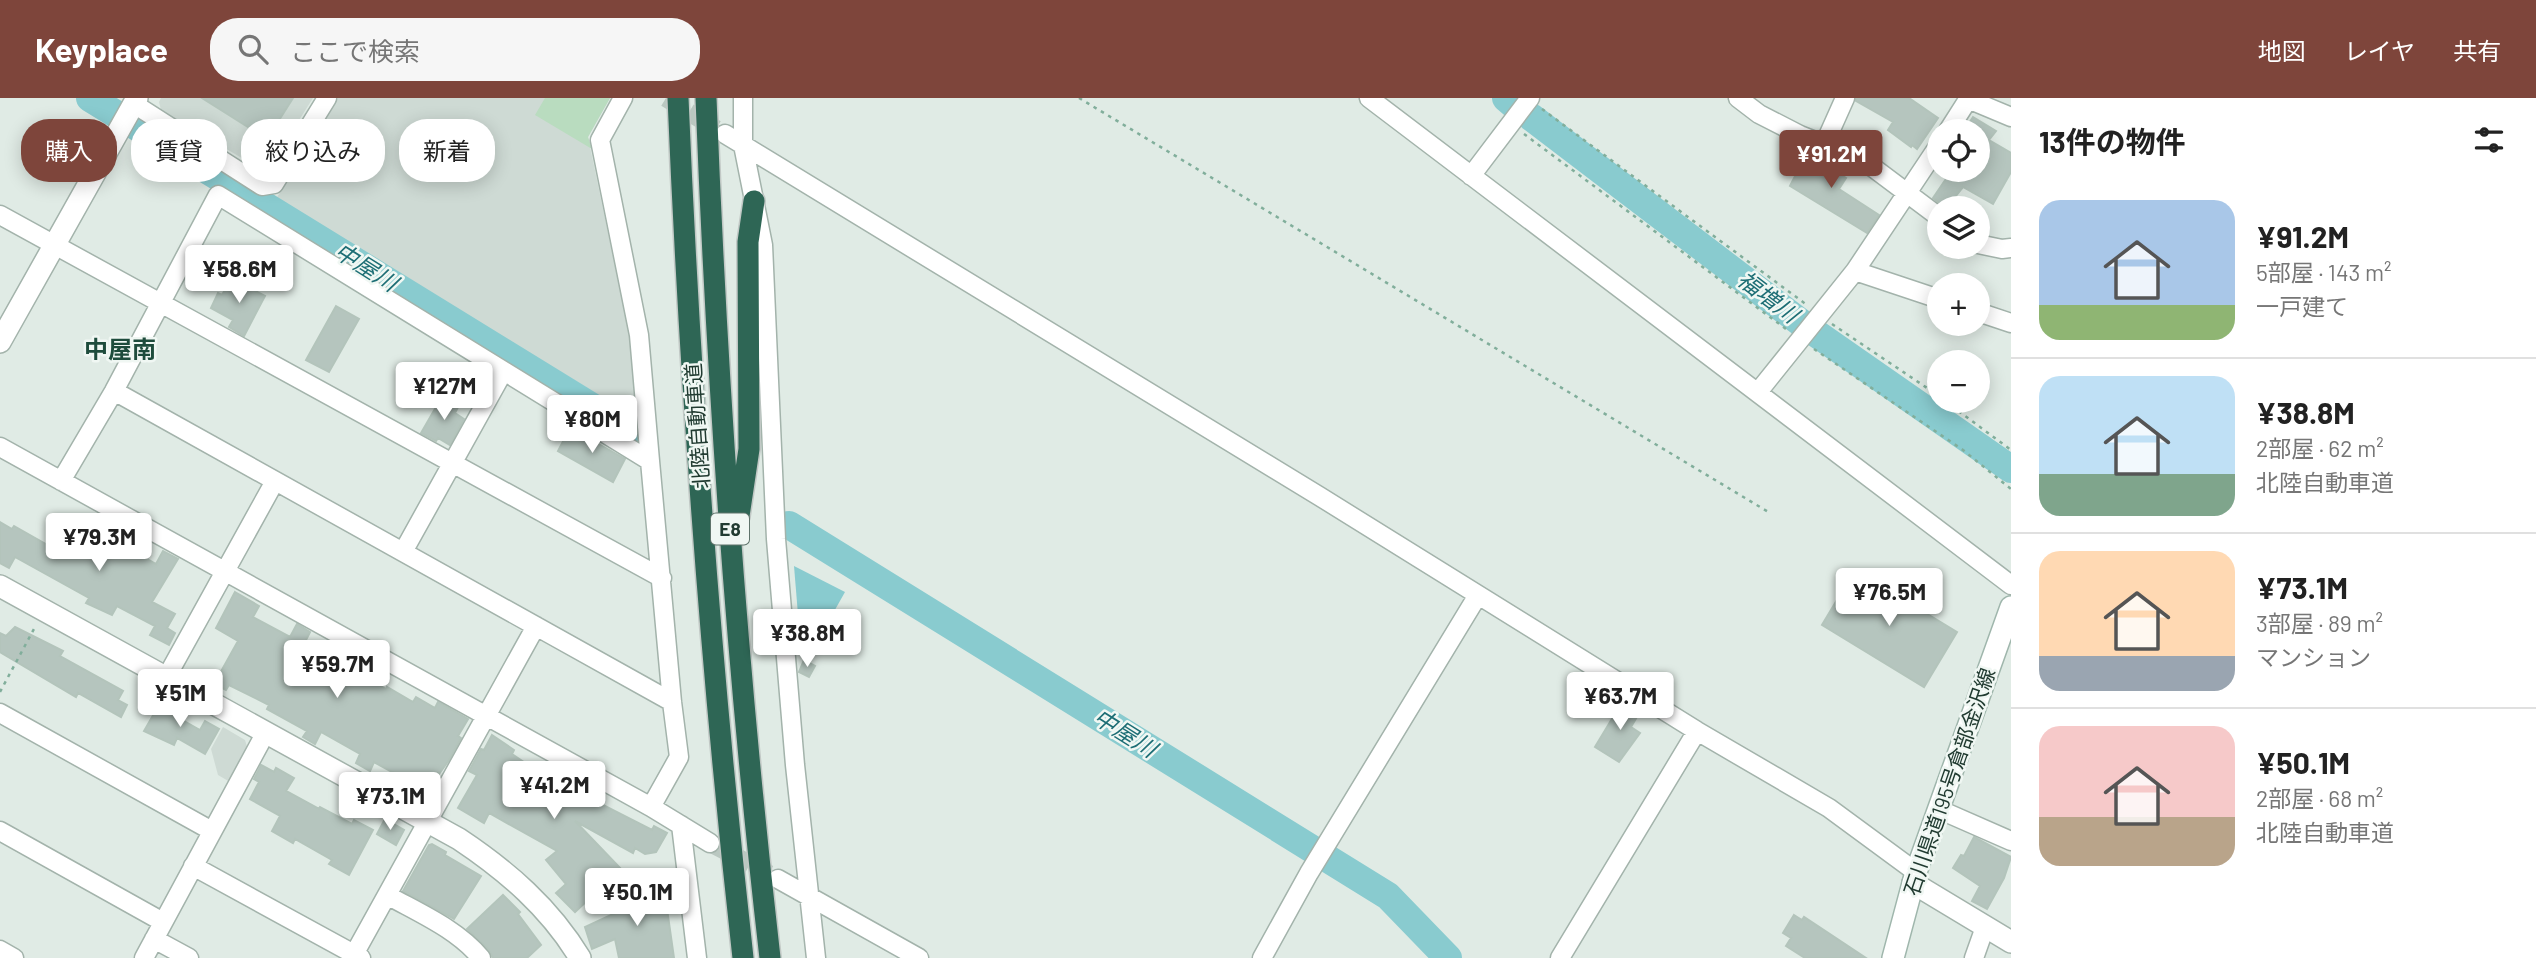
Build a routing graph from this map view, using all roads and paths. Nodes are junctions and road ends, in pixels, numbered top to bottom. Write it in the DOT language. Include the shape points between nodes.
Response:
graph roads {
  1 [pos="327,98"];
  2 [pos="623,98"];
  3 [pos="678,98"];
  4 [pos="706,98"];
  5 [pos="713,98"];
  6 [pos="743,98"];
  7 [pos="1079,98"];
  8 [pos="1369,98"];
  9 [pos="1530,98"];
  10 [pos="1738,98"];
  11 [pos="1845,98"];
  12 [pos="1968,98"];
  13 [pos="130,103"];
  14 [pos="2011,117"];
  15 [pos="1955,119"];
  16 [pos="1511,124"];
  17 [pos="725,134"];
  18 [pos="743,145"];
  19 [pos="1824,145"];
  20 [pos="1927,164"];
  21 [pos="1471,176"];
  22 [pos="1908,194"];
  23 [pos="754,201"];
  24 [pos="1927,208"];
  25 [pos="0,215"];
  26 [pos="710,220"];
  27 [pos="54,246"];
  28 [pos="1990,246"];
  29 [pos="2011,248"];
  30 [pos="1855,271"];
  31 [pos="1927,295"];
  32 [pos="160,301"];
  33 [pos="1819,316"];
  34 [pos="1990,316"];
  35 [pos="2011,323"];
  36 [pos="1802,340"];
  37 [pos="0,342"];
  38 [pos="503,372"];
  39 [pos="1927,389"];
  40 [pos="114,391"];
  41 [pos="1758,392"];
  42 [pos="1961,413"];
  43 [pos="0,447"];
  44 [pos="2011,450"];
  45 [pos="650,461"];
  46 [pos="452,464"];
  47 [pos="61,481"];
  48 [pos="275,481"];
  49 [pos="2011,489"];
  50 [pos="1770,513"];
  51 [pos="403,551"];
  52 [pos="732,558"];
  53 [pos="225,572"];
  54 [pos="663,578"];
  55 [pos="2011,585"];
  56 [pos="0,586"];
  57 [pos="1478,595"];
  58 [pos="2011,607"];
  59 [pos="38,621"];
  60 [pos="536,626"];
  61 [pos="166,678"];
  62 [pos="0,692"];
  63 [pos="672,702"];
  64 [pos="0,713"];
  65 [pos="486,716"];
  66 [pos="1697,731"];
  67 [pos="265,732"];
  68 [pos="651,807"];
  69 [pos="1938,809"];
  70 [pos="427,822"];
  71 [pos="681,825"];
  72 [pos="0,831"];
  73 [pos="212,831"];
  74 [pos="2011,841"];
  75 [pos="710,843"];
  76 [pos="193,866"];
  77 [pos="1915,878"];
  78 [pos="778,879"];
  79 [pos="387,895"];
  80 [pos="810,897"];
  81 [pos="163,922"];
  82 [pos="1985,927"];
  83 [pos="154,939"];
  84 [pos="2011,942"];
  85 [pos="0,950"];
  86 [pos="355,957"];
  87 [pos="14,958"];
  88 [pos="144,958"];
  89 [pos="189,958"];
  90 [pos="481,958"];
  91 [pos="580,958"];
  92 [pos="696,958"];
  93 [pos="743,958"];
  94 [pos="770,958"];
  95 [pos="816,958"];
  96 [pos="919,958"];
  97 [pos="1262,958"];
  98 [pos="1560,958"];
  99 [pos="1893,958"];
  100 [pos="1974,958"];
  1 -- 13 [label="street" via="274,184 262,186"];
  2 -- 45 [label="street" via="600,140 639,335"];
  3 -- 93 [label="highway, 北陸自動車道 / E8" via="713,655"];
  4 -- 26 [label="highway, 北陸自動車道 / E8"];
  5 -- 26 [label="highway"];
  6 -- 18 [label="street"];
  7 -- 50 [label="path"];
  8 -- 21 [label="street"];
  9 -- 16 [label="street"];
  9 -- 33 [label="path"];
  10 -- 19 [label="street" via="1759,114"];
  11 -- 19 [label="street"];
  12 -- 14 [label="street"];
  12 -- 15 [label="street"];
  13 -- 27 [label="street"];
  16 -- 21 [label="street"];
  16 -- 36 [label="path"];
  17 -- 18 [label="street"];
  18 -- 23 [label="street"];
  18 -- 57 [label="street"];
  19 -- 22 [label="street" via="1863,160"];
  20 -- 22 [label="street"];
  21 -- 41 [label="street"];
  22 -- 24 [label="street"];
  22 -- 30 [label="street"];
  23 -- 52 [label="highway" via="748,242 749,449"];
  23 -- 80 [label="street" via="762,245 776,539"];
  25 -- 27 [label="street"];
  26 -- 52 [label="highway, 北陸自動車道 / E8"];
  27 -- 32 [label="street"];
  27 -- 37 [label="street"];
  28 -- 29 [label="street"];
  30 -- 31 [label="street"];
  30 -- 33 [label="street"];
  32 -- 38 [label="street" via="218,195"];
  32 -- 40 [label="street"];
  32 -- 46 [label="street"];
  33 -- 36 [label="street"];
  33 -- 39 [label="path"];
  34 -- 35 [label="street"];
  36 -- 41 [label="street"];
  36 -- 49 [label="path" via="1963,450"];
  38 -- 45 [label="street"];
  38 -- 46 [label="street"];
  40 -- 47 [label="street"];
  40 -- 48 [label="street"];
  41 -- 55 [label="street"];
  42 -- 44 [label="path"];
  43 -- 47 [label="street"];
  45 -- 54 [label="street"];
  46 -- 51 [label="street"];
  46 -- 54 [label="street"];
  47 -- 53 [label="street"];
  48 -- 51 [label="street"];
  48 -- 53 [label="street"];
  51 -- 60 [label="street"];
  52 -- 94 [label="highway, 北陸自動車道 / E8"];
  53 -- 61 [label="street"];
  53 -- 65 [label="street"];
  54 -- 63 [label="street"];
  56 -- 61 [label="street"];
  57 -- 66 [label="street"];
  57 -- 97 [label="street"];
  58 -- 69 [label="street, 石川県道195号倉部金沢線"];
  59 -- 62 [label="path"];
  60 -- 63 [label="street"];
  60 -- 65 [label="street"];
  61 -- 67 [label="street"];
  63 -- 68 [label="street" via="679,757"];
  64 -- 73 [label="street"];
  65 -- 68 [label="street"];
  65 -- 70 [label="street"];
  66 -- 77 [label="street" via="1829,808"];
  66 -- 98 [label="street"];
  67 -- 70 [label="street"];
  67 -- 73 [label="street"];
  68 -- 71 [label="street"];
  69 -- 74 [label="street"];
  69 -- 77 [label="street, 石川県道195号倉部金沢線"];
  70 -- 79 [label="street"];
  70 -- 91 [label="street" via="479,853 517,883 560,928"];
  71 -- 75 [label="street"];
  71 -- 92 [label="street"];
  72 -- 81 [label="street"];
  73 -- 76 [label="street"];
  76 -- 81 [label="street"];
  76 -- 86 [label="street"];
  77 -- 82 [label="street"];
  77 -- 99 [label="street, 石川県道195号倉部金沢線"];
  78 -- 80 [label="street"];
  79 -- 86 [label="street"];
  79 -- 90 [label="street" via="454,933"];
  80 -- 95 [label="street"];
  80 -- 96 [label="street"];
  81 -- 83 [label="street"];
  82 -- 84 [label="street"];
  82 -- 100 [label="street"];
  83 -- 88 [label="street"];
  83 -- 89 [label="street"];
  85 -- 87 [label="street"];
}
